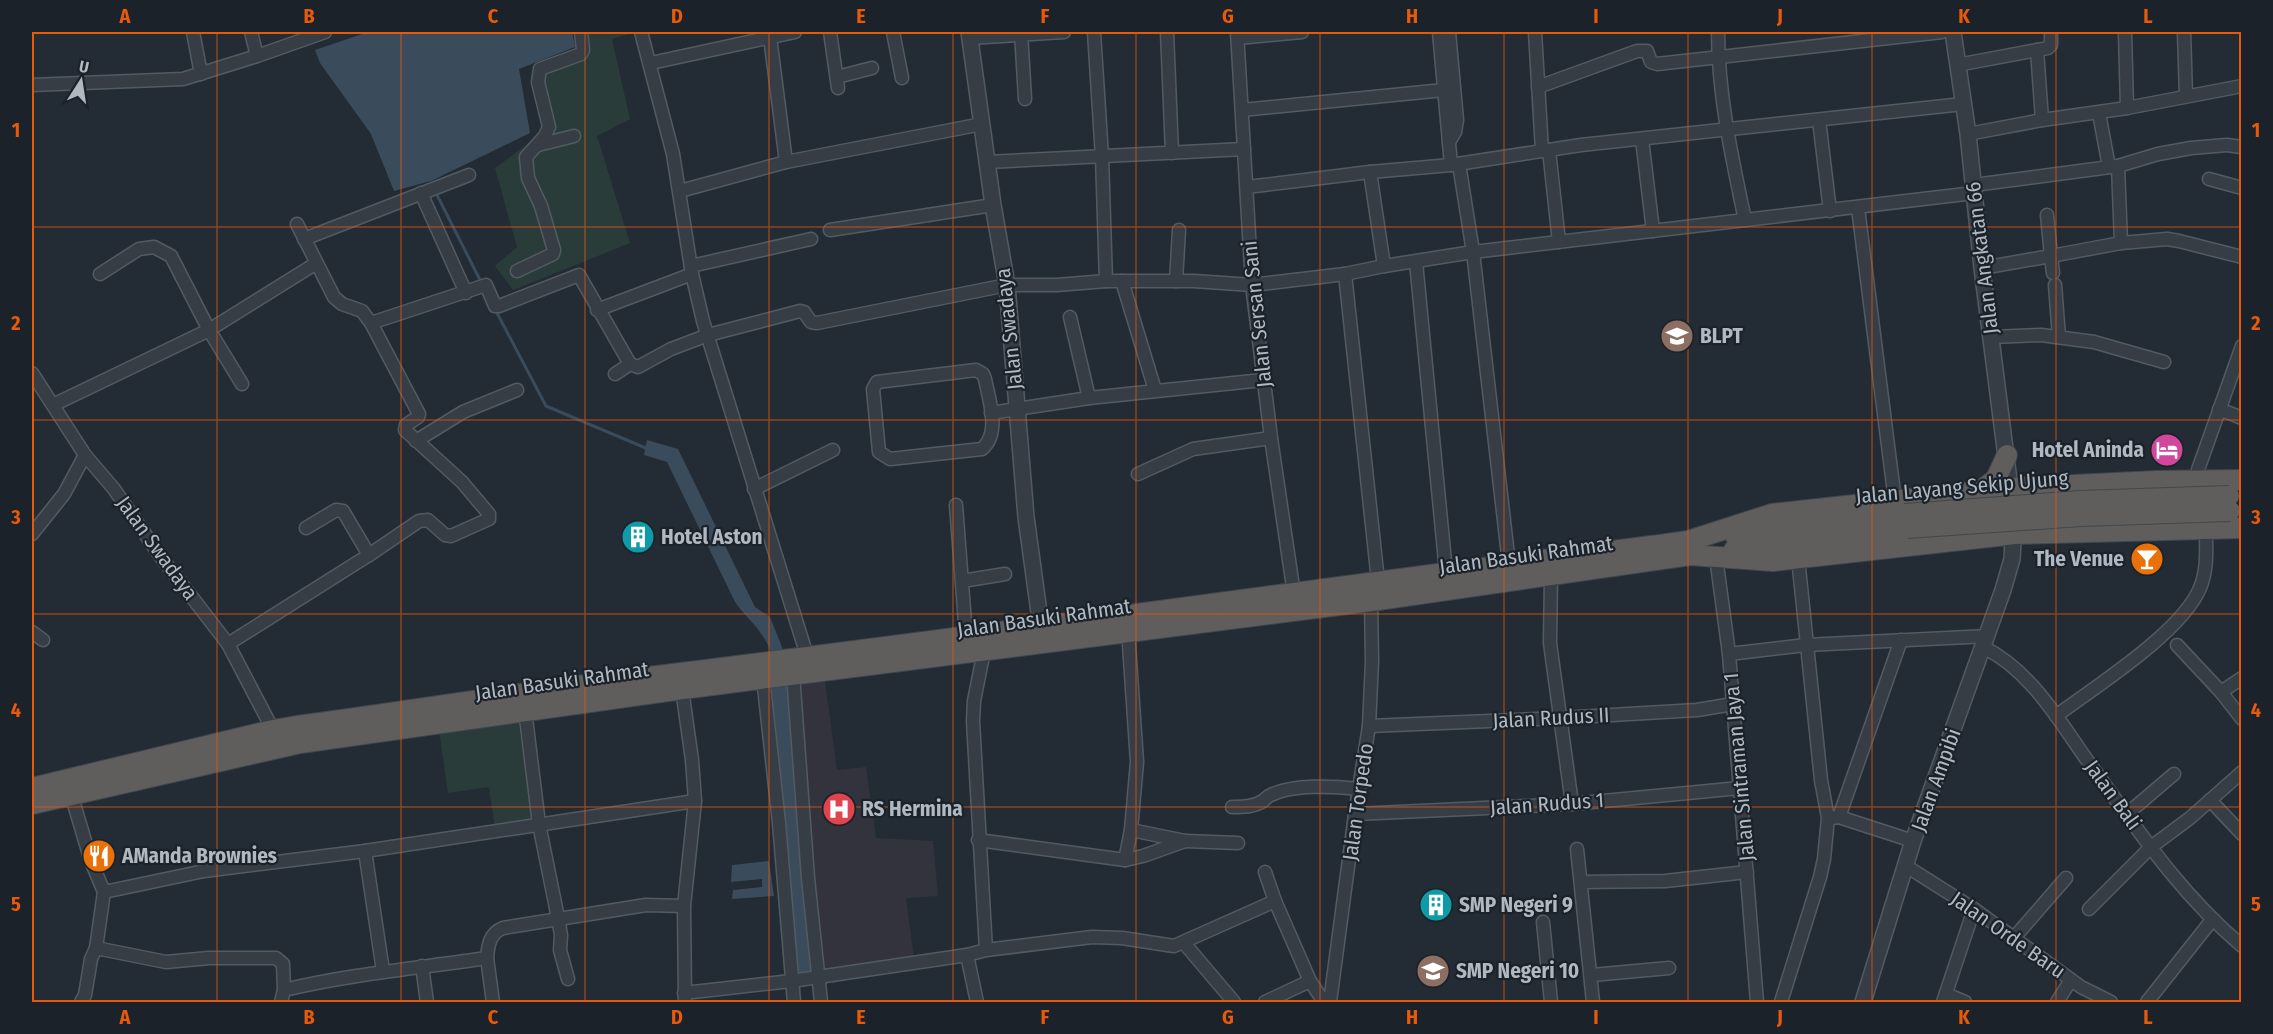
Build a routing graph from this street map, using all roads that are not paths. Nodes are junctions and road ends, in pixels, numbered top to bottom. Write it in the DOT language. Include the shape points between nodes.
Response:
graph roads {
  1 [pos="193,32"];
  2 [pos="252,32"];
  3 [pos="581,32"];
  4 [pos="641,32"];
  5 [pos="795,32"];
  6 [pos="830,32"];
  7 [pos="893,32"];
  8 [pos="1064,32"];
  9 [pos="1094,32"];
  10 [pos="1167,32"];
  11 [pos="1302,32"];
  12 [pos="1439,32"];
  13 [pos="1449,32"];
  14 [pos="1535,32"];
  15 [pos="1718,32"];
  16 [pos="1807,32"];
  17 [pos="1942,32"];
  18 [pos="1953,32"];
  19 [pos="2051,32"];
  20 [pos="2125,32"];
  21 [pos="2184,32"];
  22 [pos="1021,33"];
  23 [pos="969,35"];
  24 [pos="1237,35"];
  25 [pos="1873,35"];
  26 [pos="314,36"];
  27 [pos="770,37"];
  28 [pos="1809,45"];
  29 [pos="2037,50"];
  30 [pos="257,56"];
  31 [pos="1718,57"];
  32 [pos="651,63"];
  33 [pos="1956,66"];
  34 [pos="872,68"];
  35 [pos="201,74"];
  36 [pos="902,78"];
  37 [pos="32,85"];
  38 [pos="2241,86"];
  39 [pos="1538,87"];
  40 [pos="1444,90"];
  41 [pos="2186,96"];
  42 [pos="1025,99"];
  43 [pos="1963,104"];
  44 [pos="2127,108"];
  45 [pos="1242,110"];
  46 [pos="2099,113"];
  47 [pos="1819,120"];
  48 [pos="2042,120"];
  49 [pos="982,124"];
  50 [pos="1727,130"];
  51 [pos="1968,134"];
  52 [pos="574,136"];
  53 [pos="1642,139"];
  54 [pos="1449,144"];
  55 [pos="537,146"];
  56 [pos="2241,147"];
  57 [pos="1244,149"];
  58 [pos="1545,151"];
  59 [pos="1172,153"];
  60 [pos="1102,157"];
  61 [pos="786,162"];
  62 [pos="987,162"];
  63 [pos="1455,164"];
  64 [pos="2114,166"];
  65 [pos="1370,172"];
  66 [pos="469,175"];
  67 [pos="2210,179"];
  68 [pos="1246,187"];
  69 [pos="2241,188"];
  70 [pos="1974,189"];
  71 [pos="680,191"];
  72 [pos="424,192"];
  73 [pos="993,205"];
  74 [pos="1858,208"];
  75 [pos="1830,211"];
  76 [pos="2047,215"];
  77 [pos="1745,220"];
  78 [pos="297,224"];
  79 [pos="830,230"];
  80 [pos="1179,230"];
  81 [pos="1653,231"];
  82 [pos="304,239"];
  83 [pos="811,239"];
  84 [pos="1558,242"];
  85 [pos="2121,243"];
  86 [pos="1473,252"];
  87 [pos="2051,256"];
  88 [pos="2241,257"];
  89 [pos="1416,262"];
  90 [pos="315,264"];
  91 [pos="1384,266"];
  92 [pos="1982,268"];
  93 [pos="692,270"];
  94 [pos="518,271"];
  95 [pos="100,274"];
  96 [pos="1346,274"];
  97 [pos="1106,280"];
  98 [pos="1122,281"];
  99 [pos="1176,281"];
  100 [pos="1007,285"];
  101 [pos="1252,285"];
  102 [pos="467,292"];
  103 [pos="597,310"];
  104 [pos="1070,317"];
  105 [pos="371,323"];
  106 [pos="209,330"];
  107 [pos="708,335"];
  108 [pos="1991,337"];
  109 [pos="2059,337"];
  110 [pos="2241,346"];
  111 [pos="2164,362"];
  112 [pos="630,363"];
  113 [pos="32,373"];
  114 [pos="615,374"];
  115 [pos="1263,380"];
  116 [pos="242,384"];
  117 [pos="517,390"];
  118 [pos="1155,390"];
  119 [pos="1089,398"];
  120 [pos="53,405"];
  121 [pos="1016,408"];
  122 [pos="2219,409"];
  123 [pos="991,412"];
  124 [pos="2241,418"];
  125 [pos="1271,438"];
  126 [pos="416,441"];
  127 [pos="833,450"];
  128 [pos="85,455"];
  129 [pos="2007,455"];
  130 [pos="1138,474"];
  131 [pos="2241,480"];
  132 [pos="2192,481"];
  133 [pos="2075,485"];
  134 [pos="2010,487"];
  135 [pos="2036,487"];
  136 [pos="754,489"];
  137 [pos="1973,492"];
  138 [pos="2235,503"];
  139 [pos="956,505"];
  140 [pos="1902,514"];
  141 [pos="306,528"];
  142 [pos="2198,528"];
  143 [pos="2241,528"];
  144 [pos="2071,532"];
  145 [pos="32,534"];
  146 [pos="2015,534"];
  147 [pos="1965,539"];
  148 [pos="1689,548"];
  149 [pos="369,555"];
  150 [pos="1716,557"];
  151 [pos="1798,558"];
  152 [pos="1509,564"];
  153 [pos="1446,572"];
  154 [pos="1005,574"];
  155 [pos="1551,576"];
  156 [pos="962,581"];
  157 [pos="1378,581"];
  158 [pos="1294,594"];
  159 [pos="1371,600"];
  160 [pos="1041,627"];
  161 [pos="1128,630"];
  162 [pos="32,632"];
  163 [pos="966,636"];
  164 [pos="43,640"];
  165 [pos="1901,640"];
  166 [pos="1986,641"];
  167 [pos="228,644"];
  168 [pos="1806,645"];
  169 [pos="2177,645"];
  170 [pos="984,651"];
  171 [pos="1729,654"];
  172 [pos="796,667"];
  173 [pos="765,673"];
  174 [pos="2241,678"];
  175 [pos="682,689"];
  176 [pos="2221,692"];
  177 [pos="1733,704"];
  178 [pos="525,710"];
  179 [pos="2056,716"];
  180 [pos="1560,718"];
  181 [pos="2241,719"];
  182 [pos="1369,726"];
  183 [pos="273,730"];
  184 [pos="2241,772"];
  185 [pos="2174,774"];
  186 [pos="32,788"];
  187 [pos="1740,788"];
  188 [pos="1359,789"];
  189 [pos="71,794"];
  190 [pos="2210,800"];
  191 [pos="694,801"];
  192 [pos="32,804"];
  193 [pos="1572,804"];
  194 [pos="1232,807"];
  195 [pos="1355,814"];
  196 [pos="2127,814"];
  197 [pos="1833,818"];
  198 [pos="539,824"];
  199 [pos="1131,830"];
  200 [pos="2241,834"];
  201 [pos="978,840"];
  202 [pos="1185,841"];
  203 [pos="1914,841"];
  204 [pos="1238,843"];
  205 [pos="2151,847"];
  206 [pos="1577,849"];
  207 [pos="365,851"];
  208 [pos="1125,860"];
  209 [pos="1906,866"];
  210 [pos="1264,872"];
  211 [pos="1748,872"];
  212 [pos="2066,878"];
  213 [pos="1581,882"];
  214 [pos="104,892"];
  215 [pos="1275,901"];
  216 [pos="684,906"];
  217 [pos="1974,909"];
  218 [pos="2089,909"];
  219 [pos="559,920"];
  220 [pos="2212,920"];
  221 [pos="1542,922"];
  222 [pos="2013,939"];
  223 [pos="1185,943"];
  224 [pos="2241,946"];
  225 [pos="96,948"];
  226 [pos="986,950"];
  227 [pos="967,955"];
  228 [pos="487,958"];
  229 [pos="422,966"];
  230 [pos="1669,968"];
  231 [pos="383,971"];
  232 [pos="1592,975"];
  233 [pos="815,977"];
  234 [pos="568,980"];
  235 [pos="2071,980"];
  236 [pos="793,981"];
  237 [pos="1310,981"];
  238 [pos="283,996"];
  239 [pos="685,998"];
  240 [pos="1944,998"];
  241 [pos="81,1002"];
  242 [pos="427,1002"];
  243 [pos="493,1002"];
  244 [pos="794,1002"];
  245 [pos="821,1002"];
  246 [pos="977,1002"];
  247 [pos="1234,1002"];
  248 [pos="1265,1002"];
  249 [pos="1324,1002"];
  250 [pos="1330,1002"];
  251 [pos="1551,1002"];
  252 [pos="1593,1002"];
  253 [pos="1757,1002"];
  254 [pos="1781,1002"];
  255 [pos="1863,1002"];
  256 [pos="1965,1002"];
  257 [pos="2057,1002"];
  258 [pos="2111,1002"];
  259 [pos="2147,1002"];
  1 -- 35 [label="street"];
  2 -- 30 [label="street"];
  3 -- 55 [label="street" via="581,54 540,69 538,82 549,127"];
  4 -- 32 [label="street"];
  5 -- 27 [label="street"];
  6 -- 34 [label="street" via="837,82"];
  7 -- 36 [label="street"];
  8 -- 22 [label="street"];
  9 -- 60 [label="street"];
  10 -- 59 [label="street"];
  11 -- 24 [label="street"];
  12 -- 40 [label="street"];
  13 -- 54 [label="street" via="1457,120"];
  14 -- 39 [label="street"];
  15 -- 31 [label="street"];
  16 -- 28 [label="street"];
  17 -- 25 [label="street"];
  18 -- 33 [label="street, Jalan Angkatan 66"];
  19 -- 29 [label="street" via="2050,46"];
  20 -- 44 [label="street"];
  21 -- 41 [label="street"];
  22 -- 23 [label="street"];
  22 -- 42 [label="street"];
  23 -- 49 [label="street, Jalan Swadaya"];
  24 -- 45 [label="street, Jalan Sersan Sani"];
  25 -- 28 [label="street"];
  26 -- 30 [label="street"];
  27 -- 32 [label="street"];
  27 -- 61 [label="street"];
  28 -- 31 [label="street"];
  29 -- 33 [label="street"];
  29 -- 48 [label="street"];
  30 -- 35 [label="street"];
  31 -- 39 [label="street" via="1657,64 1651,62 1647,51 1637,51"];
  31 -- 50 [label="street"];
  32 -- 71 [label="street"];
  33 -- 43 [label="street, Jalan Angkatan 66"];
  35 -- 37 [label="street" via="174,80"];
  38 -- 41 [label="street"];
  39 -- 58 [label="street"];
  40 -- 45 [label="street"];
  40 -- 54 [label="street"];
  41 -- 44 [label="street"];
  43 -- 47 [label="street"];
  43 -- 51 [label="street, Jalan Angkatan 66"];
  44 -- 46 [label="street"];
  45 -- 57 [label="street, Jalan Sersan Sani"];
  46 -- 48 [label="street"];
  46 -- 64 [label="street"];
  47 -- 50 [label="street"];
  47 -- 75 [label="street"];
  48 -- 51 [label="street"];
  49 -- 61 [label="street"];
  49 -- 62 [label="street, Jalan Swadaya"];
  50 -- 53 [label="street"];
  50 -- 77 [label="street"];
  51 -- 70 [label="street, Jalan Angkatan 66"];
  52 -- 55 [label="street"];
  53 -- 58 [label="street"];
  53 -- 81 [label="street"];
  54 -- 63 [label="street"];
  55 -- 94 [label="street" via="526,157 528,178 554,250"];
  56 -- 64 [label="street" via="2191,148"];
  57 -- 59 [label="street"];
  57 -- 68 [label="street, Jalan Sersan Sani"];
  58 -- 63 [label="street"];
  58 -- 84 [label="street"];
  59 -- 60 [label="street"];
  60 -- 62 [label="street"];
  60 -- 97 [label="street"];
  61 -- 71 [label="street"];
  62 -- 73 [label="street, Jalan Swadaya"];
  63 -- 65 [label="street"];
  63 -- 86 [label="street"];
  64 -- 70 [label="street"];
  64 -- 85 [label="street"];
  65 -- 68 [label="street"];
  65 -- 91 [label="street"];
  66 -- 72 [label="street"];
  67 -- 69 [label="street"];
  68 -- 101 [label="street, Jalan Sersan Sani"];
  70 -- 74 [label="street"];
  70 -- 92 [label="street, Jalan Angkatan 66"];
  71 -- 93 [label="street"];
  72 -- 82 [label="street"];
  72 -- 102 [label="street"];
  73 -- 79 [label="street"];
  73 -- 100 [label="street, Jalan Swadaya"];
  74 -- 75 [label="street"];
  74 -- 140 [label="street"];
  75 -- 77 [label="street"];
  76 -- 87 [label="street"];
  77 -- 81 [label="street"];
  78 -- 82 [label="street"];
  80 -- 99 [label="street"];
  81 -- 84 [label="street"];
  82 -- 90 [label="street"];
  83 -- 93 [label="street"];
  84 -- 86 [label="street"];
  85 -- 87 [label="street"];
  85 -- 88 [label="street" via="2180,241"];
  86 -- 89 [label="street"];
  86 -- 152 [label="street"];
  87 -- 92 [label="street"];
  87 -- 109 [label="street"];
  89 -- 91 [label="street"];
  89 -- 153 [label="street"];
  90 -- 105 [label="street" via="334,297 362,311"];
  90 -- 106 [label="street"];
  91 -- 96 [label="street"];
  92 -- 108 [label="street, Jalan Angkatan 66"];
  93 -- 103 [label="street"];
  93 -- 107 [label="street"];
  95 -- 106 [label="street" via="139,249 162,250 171,256"];
  96 -- 101 [label="street"];
  96 -- 157 [label="street"];
  97 -- 98 [label="street"];
  97 -- 100 [label="street"];
  98 -- 99 [label="street"];
  98 -- 118 [label="street"];
  99 -- 101 [label="street"];
  100 -- 107 [label="street" via="817,323 800,311"];
  100 -- 121 [label="street, Jalan Swadaya"];
  101 -- 115 [label="street, Jalan Sersan Sani"];
  102 -- 103 [label="street" via="485,285 498,307 579,275"];
  102 -- 105 [label="street"];
  103 -- 112 [label="street"];
  104 -- 119 [label="street"];
  105 -- 126 [label="street" via="419,414 405,428"];
  106 -- 116 [label="street"];
  106 -- 120 [label="street"];
  107 -- 112 [label="street" via="638,367"];
  107 -- 136 [label="street"];
  108 -- 109 [label="street"];
  108 -- 129 [label="street, Jalan Angkatan 66"];
  109 -- 111 [label="street" via="2094,342"];
  110 -- 122 [label="street"];
  112 -- 114 [label="street"];
  113 -- 120 [label="street, Jalan Swadaya"];
  115 -- 118 [label="street"];
  115 -- 125 [label="street, Jalan Sersan Sani"];
  117 -- 126 [label="street" via="463,412"];
  118 -- 119 [label="street"];
  119 -- 121 [label="street"];
  120 -- 128 [label="street, Jalan Swadaya"];
  121 -- 123 [label="street"];
  121 -- 160 [label="street, Jalan Swadaya"];
  122 -- 124 [label="street"];
  122 -- 132 [label="street"];
  123 -- 123 [label="street" via="985,379 976,370 878,381 873,386 879,452 886,458 982,449 991,436"];
  125 -- 130 [label="street" via="1193,449"];
  125 -- 158 [label="street, Jalan Sersan Sani"];
  126 -- 149 [label="street" via="462,482 489,519 451,536 422,520"];
  127 -- 136 [label="street"];
  128 -- 145 [label="street" via="64,494"];
  128 -- 167 [label="street, Jalan Swadaya"];
  129 -- 134 [label="street, Jalan Angkatan 66"];
  129 -- 135 [label="highway" via="2016,472"];
  129 -- 137 [label="highway" via="1996,479"];
  131 -- 132 [label="highway, Jalan Basuki Rahmat"];
  132 -- 133 [label="highway, Jalan Basuki Rahmat"];
  132 -- 142 [label="highway" via="2180,490 2178,515 2183,524"];
  133 -- 135 [label="highway, Jalan Basuki Rahmat"];
  133 -- 144 [label="highway" via="2044,501 2042,512 2052,523"];
  134 -- 135 [label="highway, Jalan Basuki Rahmat"];
  134 -- 137 [label="highway, Jalan Basuki Rahmat"];
  134 -- 146 [label="street, Jalan Angkatan 66"];
  136 -- 172 [label="street"];
  137 -- 140 [label="highway, Jalan Basuki Rahmat"];
  137 -- 147 [label="highway" via="1985,500 1989,517"];
  138 -- 140 [label="highway, Jalan Layang Sekip Ujung, bridge" via="2081,516"];
  139 -- 156 [label="street"];
  140 -- 148 [label="highway, Jalan Layang Sekip Ujung"];
  140 -- 148 [label="highway, Jalan Basuki Rahmat" via="1772,514"];
  141 -- 149 [label="street" via="336,510 343,511"];
  142 -- 143 [label="highway, Jalan Basuki Rahmat"];
  142 -- 144 [label="highway, Jalan Basuki Rahmat"];
  142 -- 179 [label="street" via="2206,560 2204,575 2200,589 2181,617 2162,636"];
  144 -- 146 [label="highway, Jalan Basuki Rahmat"];
  146 -- 147 [label="highway, Jalan Basuki Rahmat"];
  146 -- 166 [label="street, Jalan Ampibi" via="2012,559"];
  147 -- 151 [label="highway, Jalan Basuki Rahmat"];
  148 -- 150 [label="highway, Jalan Basuki Rahmat"];
  148 -- 152 [label="highway, Jalan Basuki Rahmat"];
  148 -- 155 [label="highway, Jalan Basuki Rahmat"];
  149 -- 167 [label="street"];
  150 -- 151 [label="highway, Jalan Basuki Rahmat" via="1773,561"];
  150 -- 171 [label="street, Jalan Sintraman Jaya 1"];
  151 -- 168 [label="street"];
  152 -- 153 [label="highway, Jalan Basuki Rahmat"];
  153 -- 157 [label="highway, Jalan Basuki Rahmat"];
  154 -- 156 [label="street"];
  155 -- 159 [label="highway, Jalan Basuki Rahmat"];
  155 -- 180 [label="street" via="1550,643"];
  156 -- 163 [label="street"];
  157 -- 158 [label="highway, Jalan Basuki Rahmat"];
  158 -- 160 [label="highway, Jalan Basuki Rahmat"];
  159 -- 161 [label="highway, Jalan Basuki Rahmat"];
  159 -- 182 [label="street, Jalan Torpedo"];
  160 -- 163 [label="highway, Jalan Basuki Rahmat"];
  161 -- 170 [label="highway, Jalan Basuki Rahmat"];
  161 -- 199 [label="street" via="1137,762"];
  162 -- 164 [label="street"];
  163 -- 172 [label="highway, Jalan Basuki Rahmat"];
  165 -- 166 [label="street"];
  165 -- 168 [label="street"];
  165 -- 197 [label="street"];
  166 -- 179 [label="street, Jalan Bali" via="2018,670"];
  166 -- 203 [label="street, Jalan Ampibi"];
  167 -- 183 [label="street, Jalan Swadaya"];
  168 -- 171 [label="street"];
  168 -- 197 [label="street" via="1821,780"];
  169 -- 176 [label="street"];
  170 -- 172 [label="highway, Jalan Basuki Rahmat"];
  170 -- 201 [label="street" via="973,712"];
  171 -- 177 [label="street, Jalan Sintraman Jaya 1"];
  172 -- 173 [label="highway, Jalan Basuki Rahmat"];
  172 -- 233 [label="street"];
  173 -- 175 [label="highway, Jalan Basuki Rahmat"];
  173 -- 183 [label="highway, Jalan Basuki Rahmat" via="639,678"];
  173 -- 236 [label="street"];
  174 -- 176 [label="street"];
  175 -- 178 [label="highway, Jalan Basuki Rahmat"];
  175 -- 191 [label="street"];
  176 -- 181 [label="street"];
  177 -- 180 [label="street, Jalan Rudus II"];
  177 -- 187 [label="street, Jalan Sintraman Jaya 1"];
  178 -- 189 [label="highway, Jalan Basuki Rahmat" via="300,743"];
  178 -- 198 [label="street"];
  179 -- 196 [label="street, Jalan Bali"];
  180 -- 182 [label="street, Jalan Rudus II"];
  180 -- 193 [label="street"];
  182 -- 188 [label="street, Jalan Torpedo"];
  183 -- 186 [label="highway, Jalan Basuki Rahmat"];
  184 -- 190 [label="street"];
  185 -- 196 [label="street"];
  187 -- 193 [label="street, Jalan Rudus 1"];
  187 -- 211 [label="street, Jalan Sintraman Jaya 1"];
  188 -- 194 [label="street" via="1301,788 1271,795 1248,807"];
  188 -- 195 [label="street, Jalan Torpedo"];
  189 -- 192 [label="highway, Jalan Basuki Rahmat"];
  189 -- 214 [label="street"];
  190 -- 200 [label="street"];
  190 -- 205 [label="street"];
  191 -- 198 [label="street"];
  191 -- 216 [label="street"];
  193 -- 195 [label="street, Jalan Rudus 1"];
  195 -- 250 [label="street, Jalan Torpedo"];
  196 -- 205 [label="street, Jalan Bali"];
  197 -- 203 [label="street"];
  197 -- 254 [label="street" via="1820,877"];
  198 -- 207 [label="street"];
  198 -- 219 [label="street"];
  199 -- 202 [label="street"];
  199 -- 208 [label="street"];
  201 -- 208 [label="street"];
  201 -- 226 [label="street"];
  202 -- 204 [label="street"];
  202 -- 208 [label="street"];
  203 -- 209 [label="street, Jalan Ampibi"];
  205 -- 218 [label="street"];
  205 -- 220 [label="street, Jalan Bali"];
  206 -- 213 [label="street"];
  207 -- 214 [label="street" via="204,872"];
  207 -- 231 [label="street"];
  209 -- 217 [label="street, Jalan Orde Baru"];
  209 -- 255 [label="street, Jalan Ampibi"];
  210 -- 215 [label="street"];
  211 -- 213 [label="street" via="1665,881"];
  211 -- 253 [label="street, Jalan Sintraman Jaya 1"];
  212 -- 222 [label="street"];
  213 -- 232 [label="street"];
  214 -- 225 [label="street"];
  215 -- 223 [label="street"];
  215 -- 237 [label="street"];
  216 -- 219 [label="street" via="646,905"];
  216 -- 239 [label="street"];
  217 -- 222 [label="street, Jalan Orde Baru"];
  217 -- 240 [label="street"];
  219 -- 228 [label="street" via="497,931"];
  219 -- 234 [label="street" via="560,950"];
  220 -- 224 [label="street, Jalan Bali"];
  220 -- 259 [label="street"];
  221 -- 251 [label="street"];
  222 -- 235 [label="street, Jalan Orde Baru"];
  223 -- 226 [label="street" via="1166,946 1092,937"];
  223 -- 247 [label="street"];
  225 -- 238 [label="street" via="166,962 276,958 283,964"];
  225 -- 241 [label="street"];
  226 -- 227 [label="street"];
  227 -- 233 [label="street"];
  227 -- 246 [label="street"];
  228 -- 229 [label="street"];
  228 -- 243 [label="street"];
  229 -- 231 [label="street"];
  229 -- 242 [label="street"];
  230 -- 232 [label="street"];
  231 -- 238 [label="street"];
  232 -- 252 [label="street"];
  233 -- 236 [label="street"];
  233 -- 245 [label="street"];
  235 -- 257 [label="street"];
  235 -- 258 [label="street, Jalan Orde Baru"];
  236 -- 239 [label="street"];
  236 -- 244 [label="street"];
  237 -- 248 [label="street"];
  237 -- 249 [label="street"];
  240 -- 256 [label="street"];
}
